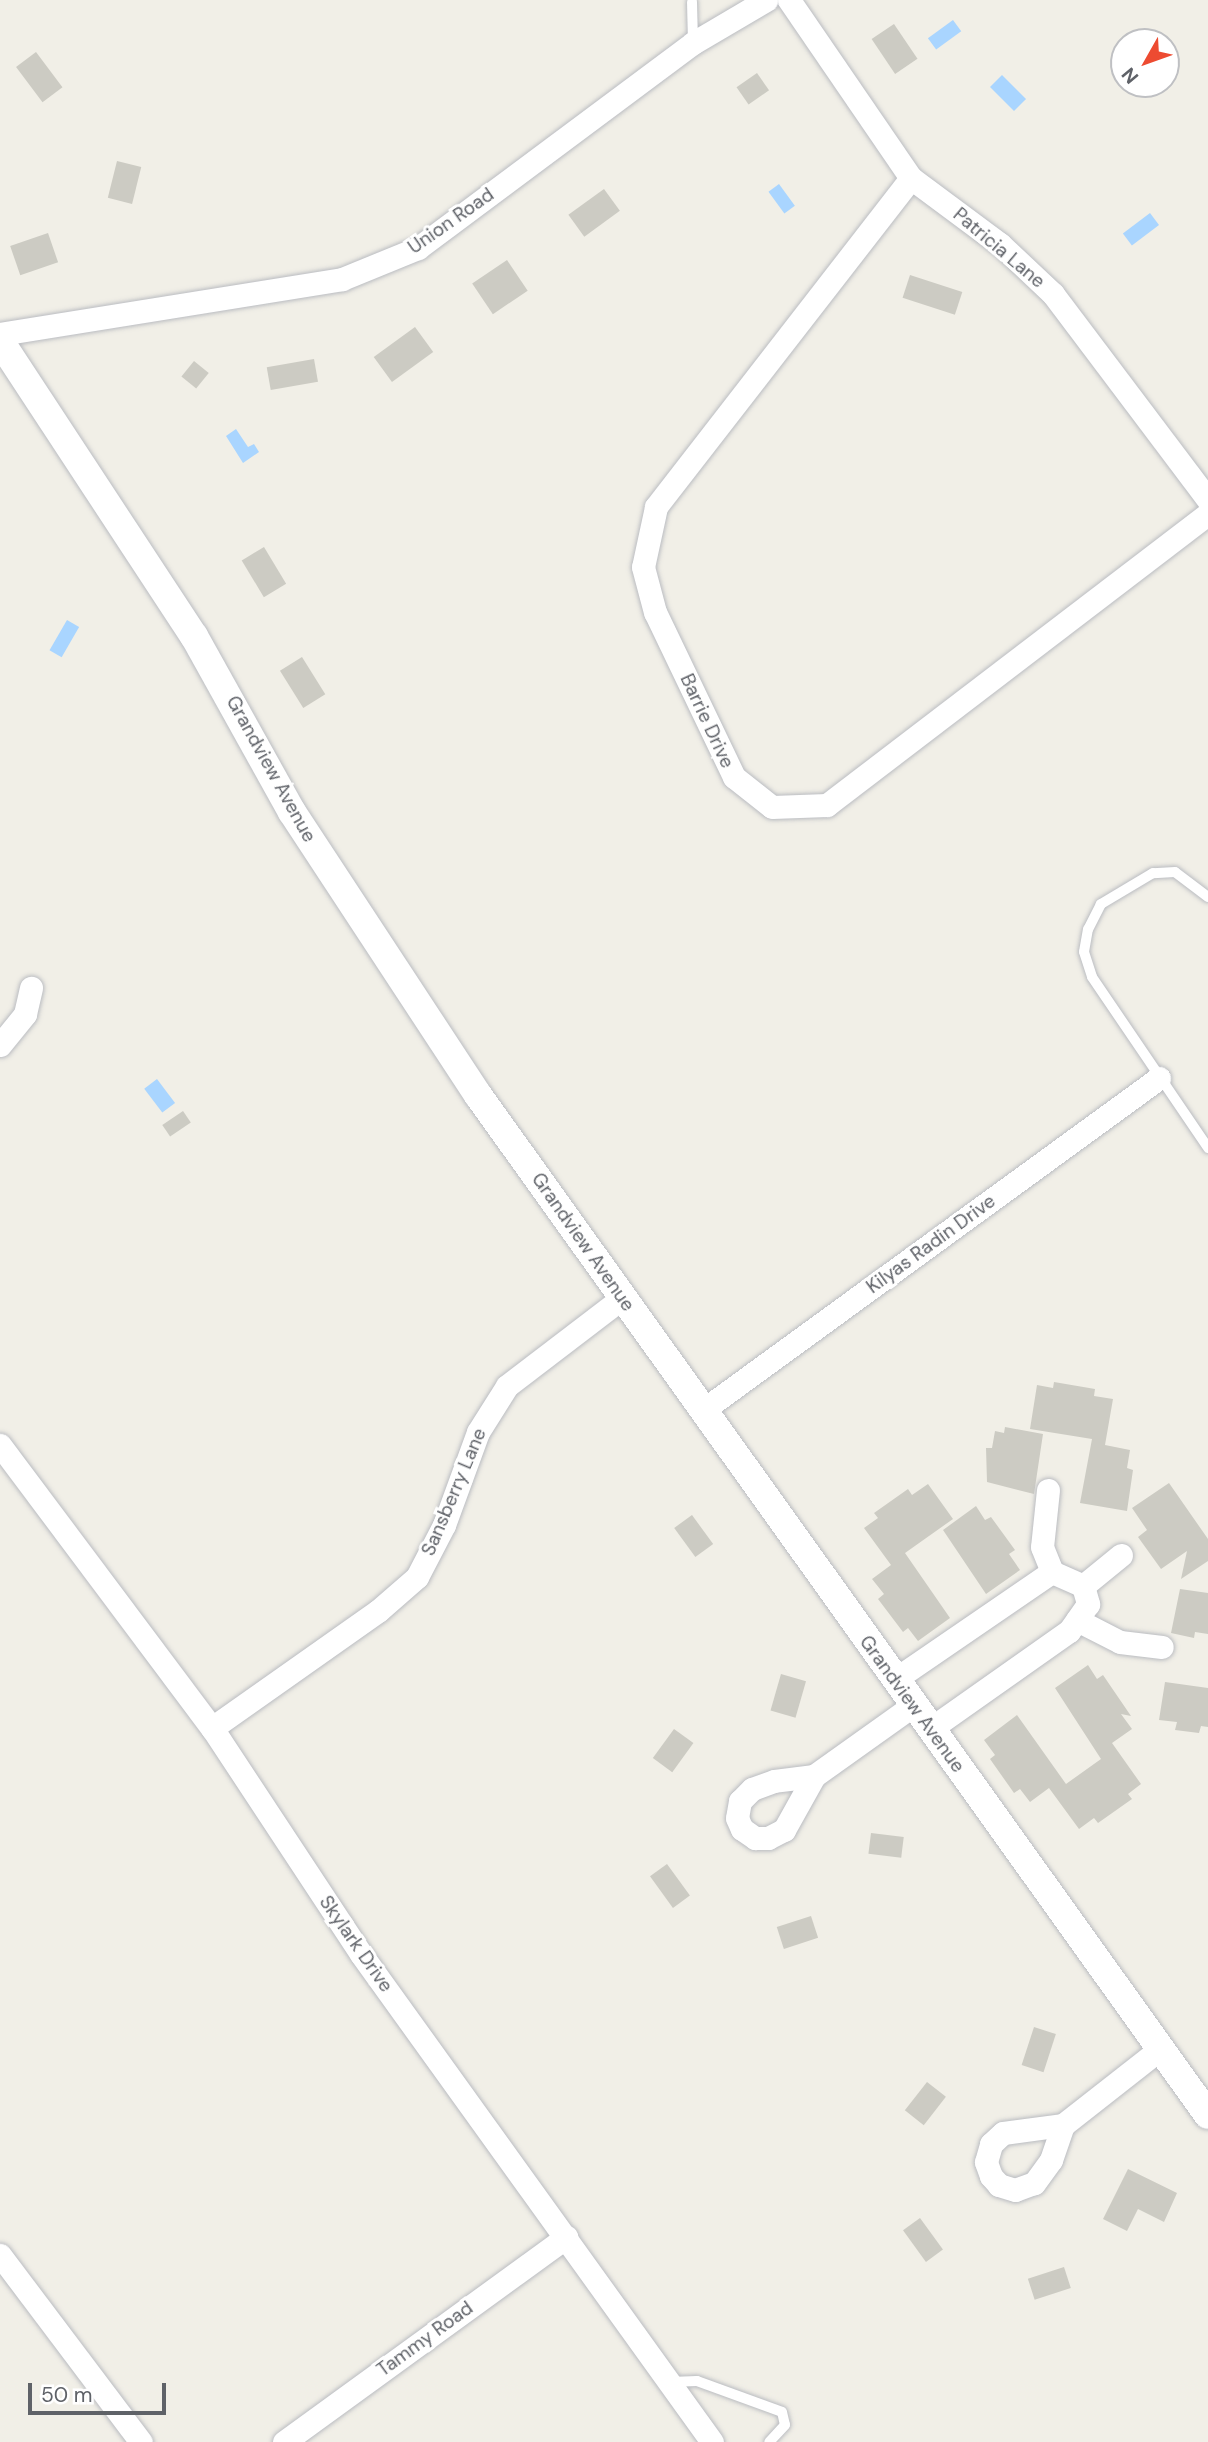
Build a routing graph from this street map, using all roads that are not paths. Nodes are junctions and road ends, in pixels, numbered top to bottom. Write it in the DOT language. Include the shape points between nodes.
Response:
graph roads {
  1 [pos="766,0"];
  2 [pos="789,0"];
  3 [pos="692,2"];
  4 [pos="693,43"];
  5 [pos="911,178"];
  6 [pos="0,334"];
  7 [pos="0,341"];
  8 [pos="1208,500"];
  9 [pos="1208,514"];
  10 [pos="1208,897"];
  11 [pos="31,988"];
  12 [pos="0,1045"];
  13 [pos="1159,1078"];
  14 [pos="1208,1148"];
  15 [pos="622,1298"];
  16 [pos="703,1410"];
  17 [pos="0,1446"];
  18 [pos="1048,1490"];
  19 [pos="1121,1555"];
  20 [pos="1052,1572"];
  21 [pos="1083,1586"];
  22 [pos="1077,1620"];
  23 [pos="1162,1647"];
  24 [pos="894,1680"];
  25 [pos="912,1706"];
  26 [pos="212,1728"];
  27 [pos="930,1729"];
  28 [pos="814,1776"];
  29 [pos="1160,2049"];
  30 [pos="1208,2115"];
  31 [pos="1063,2125"];
  32 [pos="566,2237"];
  33 [pos="0,2255"];
  34 [pos="670,2382"];
  35 [pos="141,2442"];
  36 [pos="284,2442"];
  37 [pos="712,2442"];
  38 [pos="769,2442"];
  1 -- 4 [label="street, Union Road"];
  2 -- 5 [label="street, Patricia Lane"];
  3 -- 4 [label="lane"];
  4 -- 6 [label="street, Union Road" via="418,248 342,279"];
  5 -- 8 [label="street, Patricia Lane" via="1000,244 1053,294"];
  5 -- 9 [label="street, Barrie Drive" via="656,507 643,567 655,612 734,777 772,807 827,805"];
  7 -- 15 [label="street, Grandview Avenue" via="194,636 292,812 348,901"];
  10 -- 13 [label="lane" via="1175,872 1153,873 1101,904 1088,929 1084,952 1092,978"];
  11 -- 12 [label="street" via="25,1014"];
  13 -- 14 [label="lane"];
  13 -- 16 [label="street, Kilyas Radin Drive"];
  15 -- 16 [label="street, Grandview Avenue"];
  15 -- 26 [label="street, Sansberry Lane" via="507,1386 478,1432 444,1525 416,1577 378,1611"];
  16 -- 24 [label="street, Grandview Avenue"];
  17 -- 26 [label="street, Skylark Drive"];
  18 -- 20 [label="street" via="1042,1546"];
  19 -- 21 [label="street"];
  20 -- 21 [label="street"];
  20 -- 24 [label="street"];
  21 -- 22 [label="street" via="1087,1604"];
  22 -- 23 [label="street" via="1120,1642"];
  22 -- 27 [label="street"];
  24 -- 25 [label="street, Grandview Avenue"];
  25 -- 27 [label="street, Grandview Avenue"];
  25 -- 28 [label="street"];
  26 -- 32 [label="street, Skylark Drive" via="361,1954"];
  27 -- 29 [label="street, Grandview Avenue"];
  29 -- 30 [label="street, Grandview Avenue"];
  29 -- 31 [label="street"];
  32 -- 34 [label="street, Skylark Drive"];
  32 -- 36 [label="street, Tammy Road"];
  33 -- 35 [label="street"];
  34 -- 37 [label="street, Skylark Drive"];
  34 -- 38 [label="lane" via="697,2381 782,2412 785,2425"];
}
